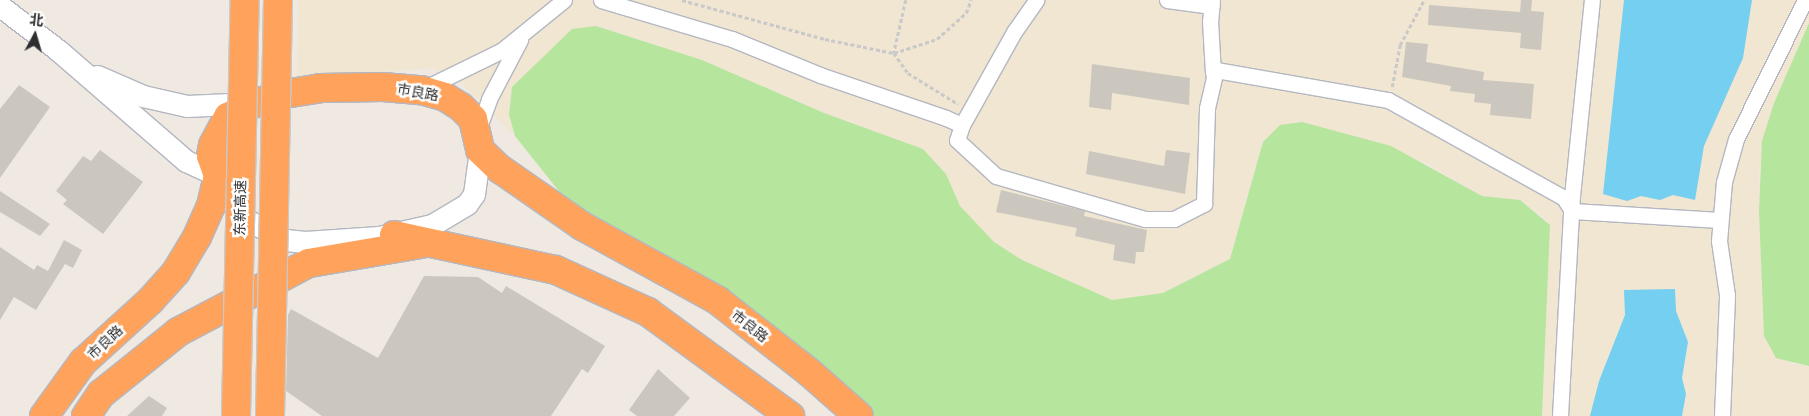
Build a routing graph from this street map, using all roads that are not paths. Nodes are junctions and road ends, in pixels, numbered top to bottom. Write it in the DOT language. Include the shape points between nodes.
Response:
graph roads {
  1 [pos="244,0"];
  2 [pos="278,0"];
  3 [pos="564,0"];
  4 [pos="601,0"];
  5 [pos="1036,0"];
  6 [pos="1167,0"];
  7 [pos="1592,0"];
  8 [pos="1805,0"];
  9 [pos="1212,3"];
  10 [pos="0,6"];
  11 [pos="524,33"];
  12 [pos="59,51"];
  13 [pos="1213,73"];
  14 [pos="421,90"];
  15 [pos="256,103"];
  16 [pos="962,125"];
  17 [pos="479,141"];
  18 [pos="218,176"];
  19 [pos="1572,211"];
  20 [pos="1720,220"];
  21 [pos="394,235"];
  22 [pos="345,241"];
  23 [pos="432,242"];
  24 [pos="309,263"];
  25 [pos="44,416"];
  26 [pos="86,416"];
  27 [pos="236,416"];
  28 [pos="270,416"];
  29 [pos="790,416"];
  30 [pos="859,416"];
  31 [pos="1560,416"];
  32 [pos="1722,416"];
  1 -- 27 [label="highway, 东新高速, bridge"];
  2 -- 28 [label="highway, bridge"];
  3 -- 11 [label="street"];
  4 -- 16 [label="street" via="732,39 820,75"];
  5 -- 16 [label="street" via="1014,32"];
  6 -- 9 [label="street"];
  7 -- 19 [label="street"];
  8 -- 20 [label="street" via="1736,139 1724,182"];
  9 -- 13 [label="street"];
  10 -- 12 [label="street"];
  11 -- 14 [label="street" via="472,67"];
  11 -- 17 [label="street" via="489,99"];
  12 -- 15 [label="street" via="99,78 143,96 187,106"];
  12 -- 18 [label="street" via="186,161"];
  13 -- 16 [label="street" via="1207,108 1204,204 1174,219 1145,219 996,176 957,140"];
  13 -- 19 [label="street" via="1216,70 1388,100 1564,198"];
  14 -- 15 [label="highway, 市良路" via="320,88"];
  14 -- 17 [label="highway, 市良路" via="445,96 462,107 473,119"];
  15 -- 18 [label="highway, 市良路" via="228,117 219,129 211,156"];
  17 -- 21 [label="street" via="478,183 466,204 432,225"];
  17 -- 30 [label="highway, 市良路" via="500,169 582,226 717,300"];
  18 -- 22 [label="street" via="230,200 247,220 267,233 305,242"];
  18 -- 25 [label="highway, 市良路" via="197,238 176,272 150,301 83,362"];
  19 -- 20 [label="street"];
  19 -- 31 [label="street"];
  20 -- 32 [label="street" via="1719,241 1727,294"];
  21 -- 22 [label="street"];
  21 -- 23 [label="highway"];
  22 -- 24 [label="highway"];
  23 -- 24 [label="highway"];
  23 -- 29 [label="highway" via="556,270 648,312"];
  24 -- 26 [label="highway" via="178,332 101,394"];
}
